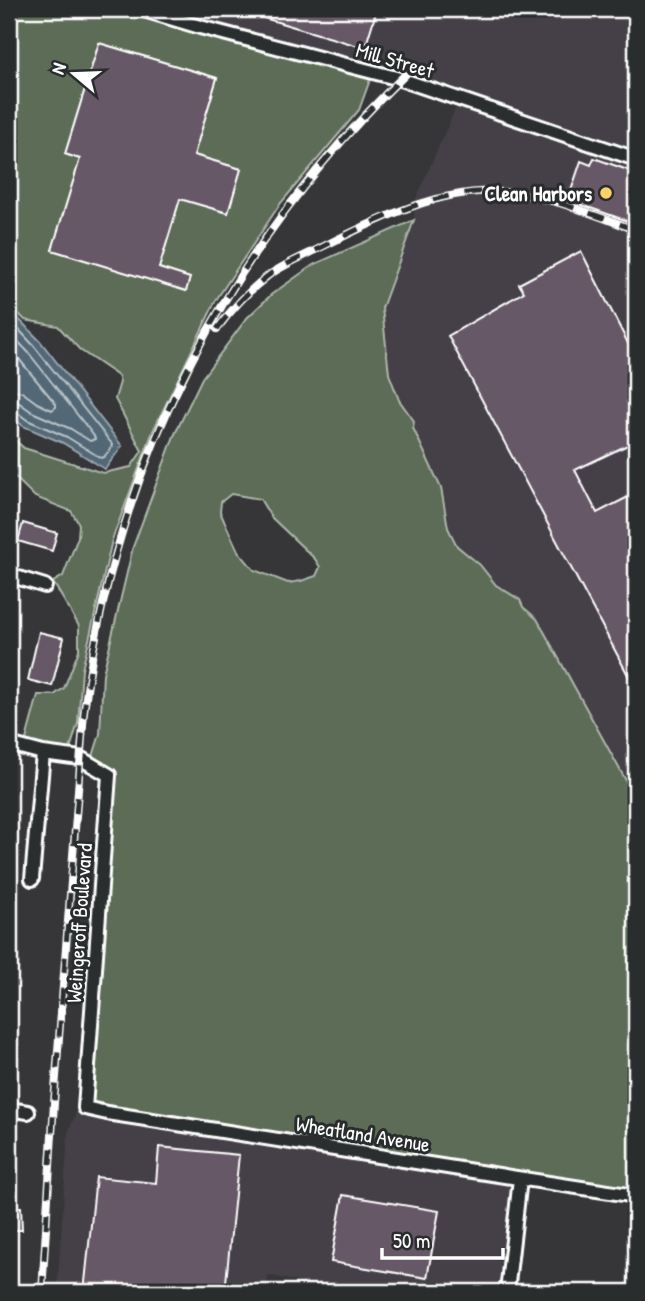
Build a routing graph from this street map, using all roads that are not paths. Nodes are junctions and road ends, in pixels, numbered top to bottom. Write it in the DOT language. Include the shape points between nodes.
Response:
graph roads {
  1 [pos="140,9"];
  2 [pos="636,159"];
  3 [pos="9,575"];
  4 [pos="45,586"];
  5 [pos="9,744"];
  6 [pos="43,753"];
  7 [pos="32,879"];
  8 [pos="85,1108"];
  9 [pos="9,1110"];
  10 [pos="28,1112"];
  11 [pos="520,1179"];
  12 [pos="636,1196"];
  13 [pos="507,1292"];
  1 -- 2 [label="street, Mill Street" via="400,79"];
  3 -- 4 [label="street"];
  5 -- 6 [label="street"];
  6 -- 7 [label="street"];
  6 -- 8 [label="street, Weingeroff Boulevard" via="80,758 109,775"];
  8 -- 11 [label="street, Wheatland Avenue"];
  9 -- 10 [label="street"];
  11 -- 12 [label="street, Wheatland Avenue"];
  11 -- 13 [label="street"];
}
